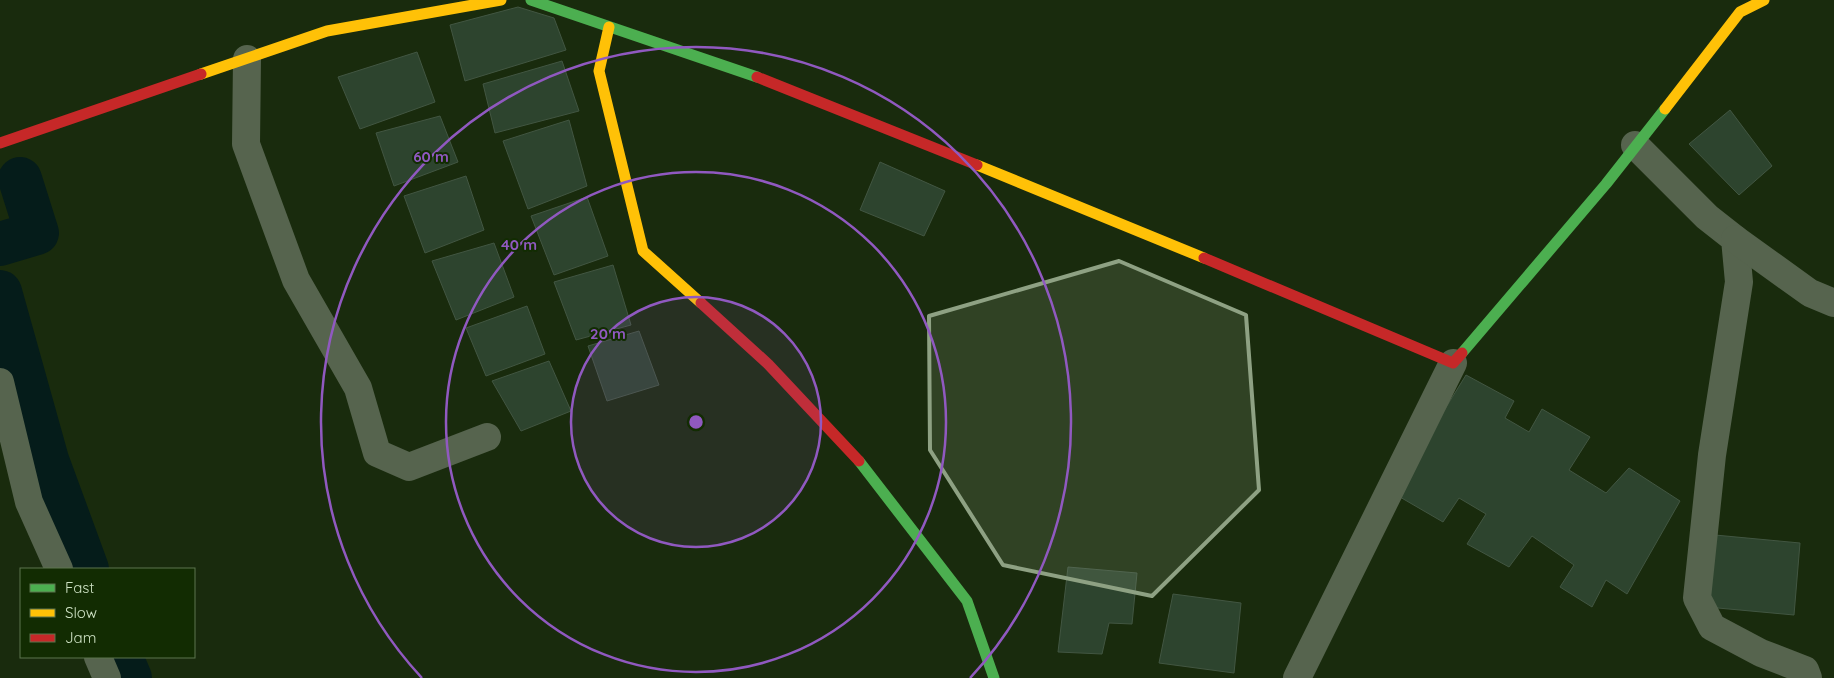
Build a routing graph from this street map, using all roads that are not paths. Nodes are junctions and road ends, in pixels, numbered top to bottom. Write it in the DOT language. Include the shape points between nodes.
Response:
graph roads {
  1 [pos="501,0"];
  2 [pos="531,0"];
  3 [pos="1764,0"];
  4 [pos="609,27"];
  5 [pos="247,59"];
  6 [pos="0,143"];
  7 [pos="1635,145"];
  8 [pos="1735,240"];
  9 [pos="1834,303"];
  10 [pos="1453,363"];
  11 [pos="0,382"];
  12 [pos="487,437"];
  13 [pos="59,568"];
  14 [pos="98,658"];
  15 [pos="107,678"];
  16 [pos="994,678"];
  17 [pos="1297,678"];
  18 [pos="1808,678"];
  1 -- 5 [label="street" via="327,31"];
  2 -- 4 [label="street"];
  3 -- 7 [label="street" via="1740,12"];
  4 -- 10 [label="street" via="754,76 1100,214"];
  4 -- 16 [label="street" via="599,71 643,250 768,364 869,472 966,602"];
  5 -- 6 [label="street"];
  5 -- 12 [label="street" via="246,144 296,280 358,388 376,453 409,467"];
  7 -- 8 [label="street" via="1707,217"];
  7 -- 10 [label="street" via="1606,184"];
  8 -- 9 [label="street" via="1810,292"];
  8 -- 18 [label="street" via="1739,282 1712,455 1697,598 1712,627 1761,653 1805,670"];
  10 -- 17 [label="street"];
  11 -- 13 [label="street" via="29,502"];
  14 -- 15 [label="street"];
}
